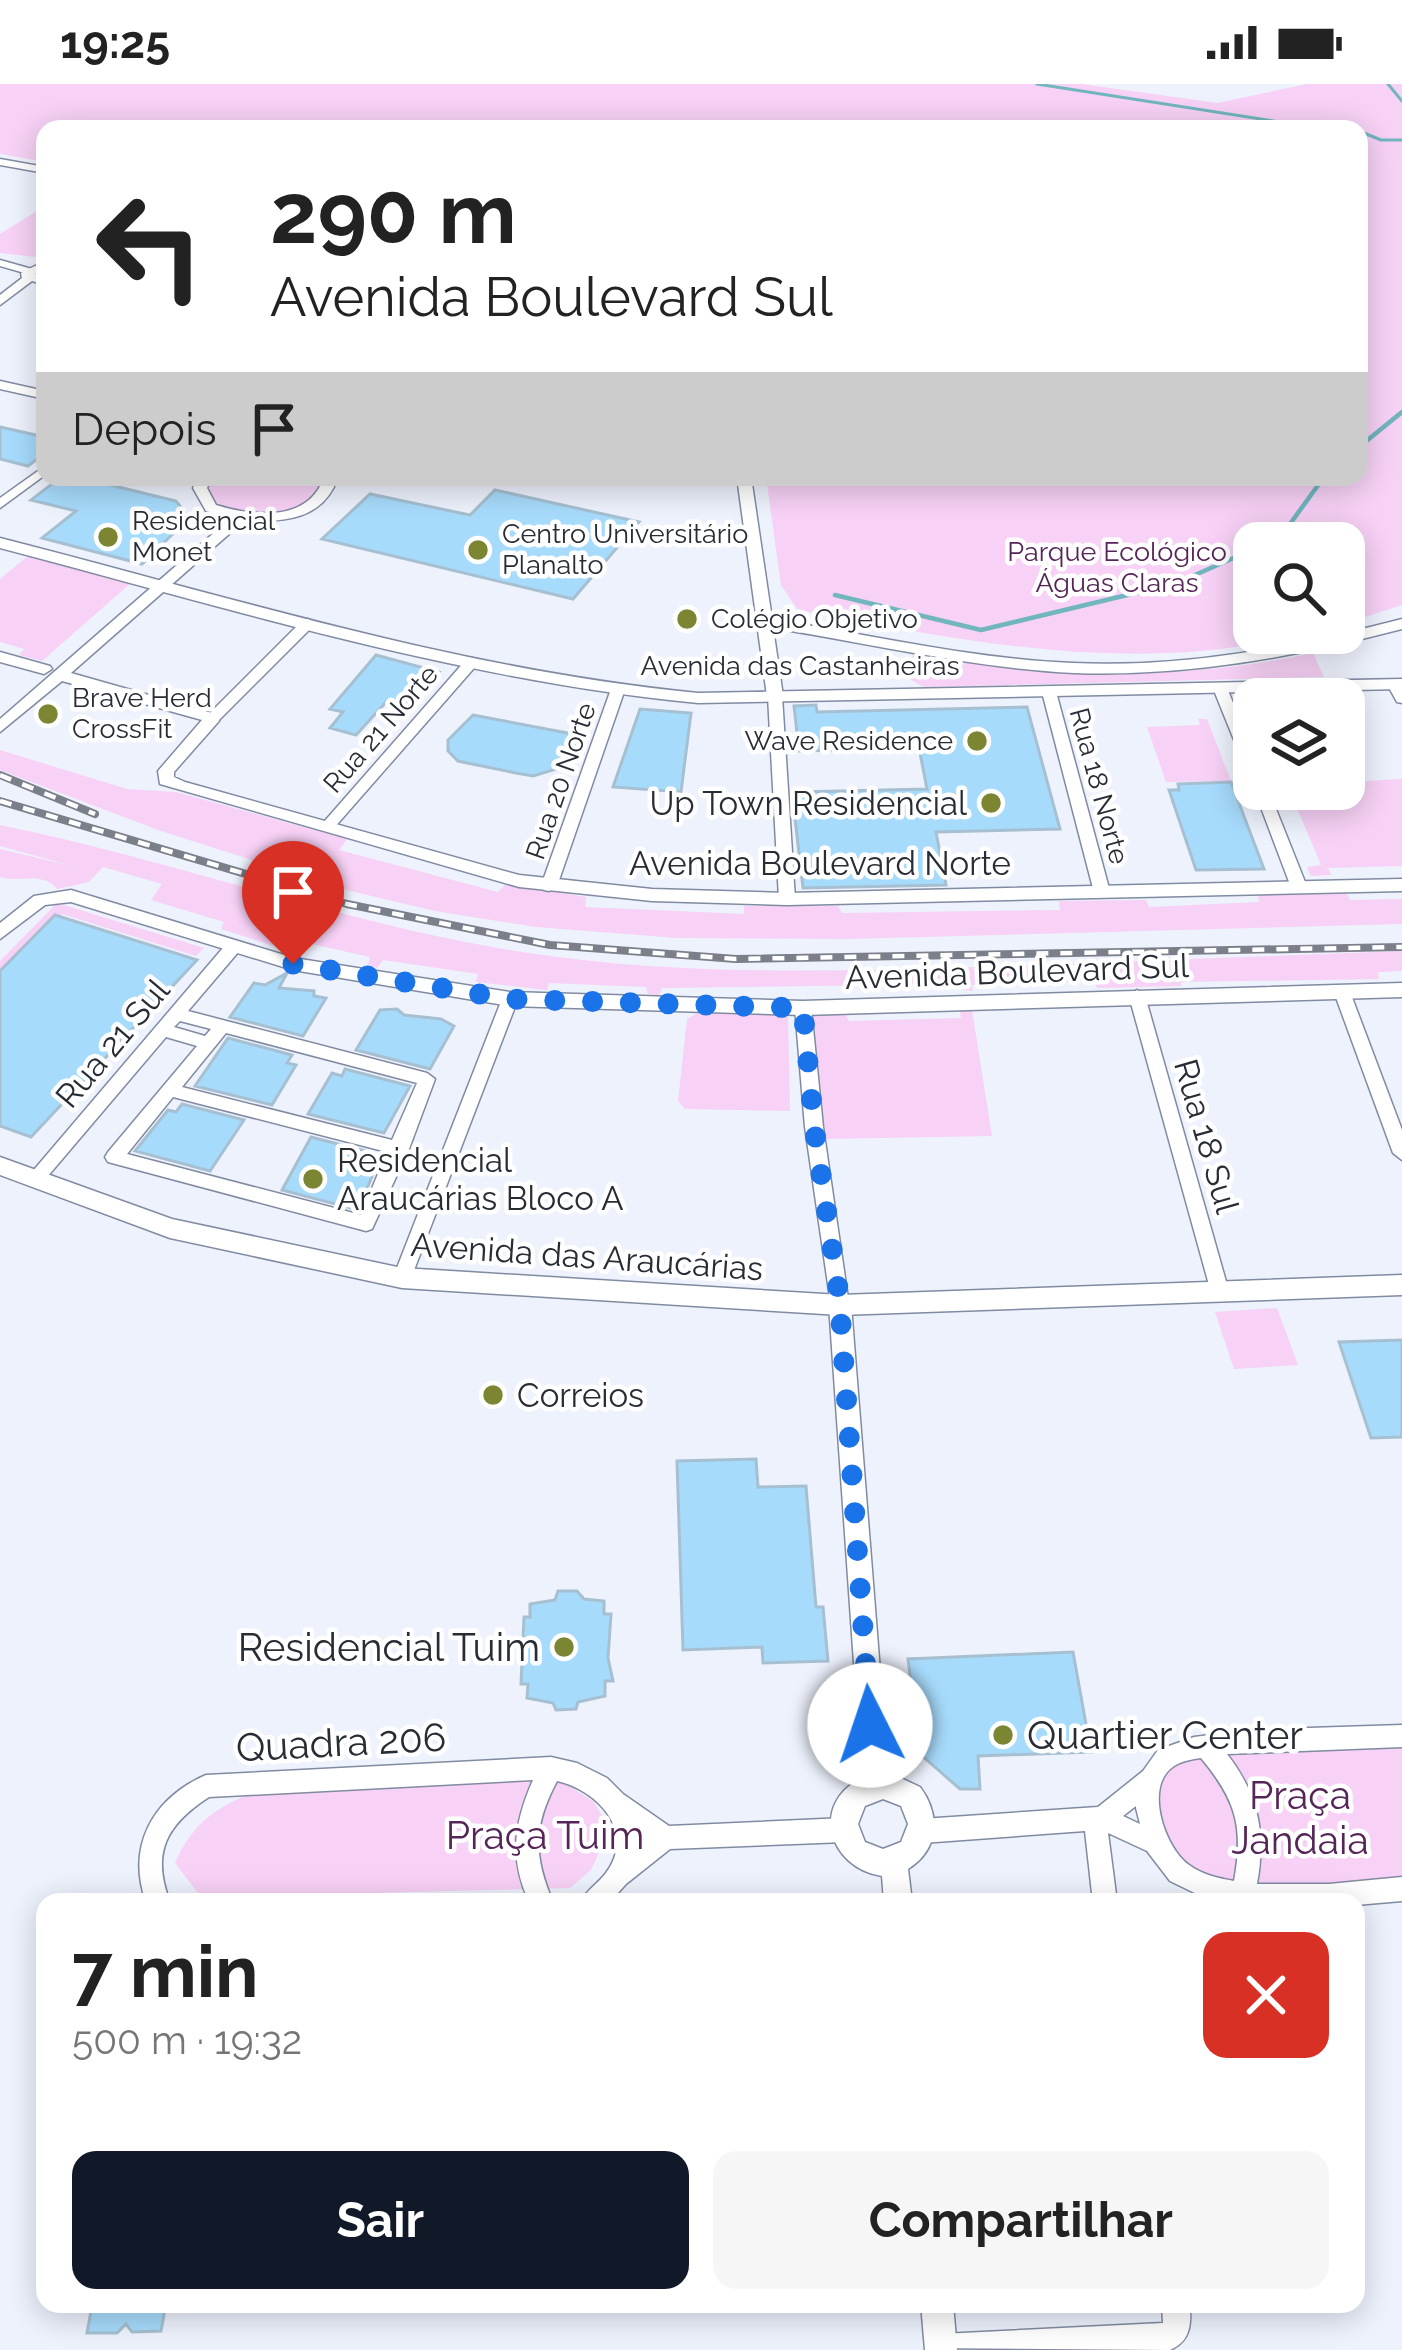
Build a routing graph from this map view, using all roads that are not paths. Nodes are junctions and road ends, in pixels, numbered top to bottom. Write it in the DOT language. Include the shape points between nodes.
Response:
graph roads {
  1 [pos="0,162"];
  2 [pos="36,168"];
  3 [pos="6,264"];
  4 [pos="36,274"];
  5 [pos="0,301"];
  6 [pos="0,385"];
  7 [pos="36,393"];
  8 [pos="36,477"];
  9 [pos="204,486"];
  10 [pos="329,486"];
  11 [pos="745,486"];
  12 [pos="0,504"];
  13 [pos="232,515"];
  14 [pos="0,542"];
  15 [pos="154,582"];
  16 [pos="764,622"];
  17 [pos="308,623"];
  18 [pos="1402,624"];
  19 [pos="0,657"];
  20 [pos="470,664"];
  21 [pos="51,672"];
  22 [pos="1220,688"];
  23 [pos="1399,689"];
  24 [pos="617,692"];
  25 [pos="1049,692"];
  26 [pos="775,696"];
  27 [pos="0,708"];
  28 [pos="213,718"];
  29 [pos="1233,720"];
  30 [pos="0,727"];
  31 [pos="1269,810"];
  32 [pos="328,826"];
  33 [pos="1402,885"];
  34 [pos="549,886"];
  35 [pos="1299,887"];
  36 [pos="1102,892"];
  37 [pos="788,899"];
  38 [pos="0,933"];
  39 [pos="233,946"];
  40 [pos="1402,990"];
  41 [pos="1342,992"];
  42 [pos="1137,995"];
  43 [pos="510,999"];
  44 [pos="803,1008"];
  45 [pos="176,1014"];
  46 [pos="221,1028"];
  47 [pos="162,1030"];
  48 [pos="208,1043"];
  49 [pos="169,1090"];
  50 [pos="400,1149"];
  51 [pos="1402,1153"];
  52 [pos="0,1166"];
  53 [pos="37,1178"];
  54 [pos="402,1278"];
  55 [pos="1402,1285"];
  56 [pos="1220,1292"];
  57 [pos="840,1305"];
  58 [pos="1402,1736"];
  59 [pos="1206,1746"];
  60 [pos="551,1768"];
  61 [pos="1152,1779"];
  62 [pos="876,1785"];
  63 [pos="619,1804"];
  64 [pos="1099,1818"];
  65 [pos="845,1830"];
  66 [pos="922,1831"];
  67 [pos="667,1838"];
  68 [pos="1158,1844"];
  69 [pos="894,1862"];
  70 [pos="621,1875"];
  71 [pos="1402,1889"];
  72 [pos="154,1893"];
  73 [pos="537,1893"];
  74 [pos="605,1893"];
  75 [pos="897,1893"];
  76 [pos="1105,1893"];
  77 [pos="1218,1893"];
  78 [pos="1243,1893"];
  79 [pos="1296,1893"];
  80 [pos="938,2313"];
  81 [pos="1176,2313"];
  82 [pos="941,2349"];
  1 -- 2 [label="street"];
  3 -- 4 [label="street"];
  4 -- 5 [label="street"];
  6 -- 7 [label="street"];
  8 -- 12 [label="street"];
  9 -- 13 [label="street" via="202,499"];
  10 -- 13 [label="street" via="302,510"];
  11 -- 16 [label="street"];
  13 -- 15 [label="street"];
  14 -- 15 [label="main road, Avenida das Castanheiras"];
  15 -- 17 [label="main road, Avenida das Castanheiras"];
  15 -- 21 [label="street"];
  16 -- 18 [label="street" via="1037,665 1112,669 1311,648"];
  16 -- 26 [label="street"];
  17 -- 20 [label="main road, Avenida das Castanheiras"];
  17 -- 28 [label="street"];
  19 -- 21 [label="street"];
  20 -- 24 [label="main road, Avenida das Castanheiras"];
  20 -- 32 [label="street, Rua 21 Norte"];
  21 -- 27 [label="street"];
  21 -- 28 [label="street"];
  21 -- 30 [label="street"];
  22 -- 23 [label="main road, Avenida das Castanheiras"];
  22 -- 25 [label="main road, Avenida das Castanheiras"];
  22 -- 29 [label="street"];
  24 -- 26 [label="main road, Avenida das Castanheiras"];
  24 -- 34 [label="street, Rua 20 Norte"];
  25 -- 26 [label="main road, Avenida das Castanheiras"];
  25 -- 36 [label="street, Rua 18 Norte"];
  26 -- 37 [label="street"];
  28 -- 32 [label="street, Avenida Boulevard Norte" via="166,780"];
  31 -- 35 [label="street"];
  32 -- 34 [label="street, Avenida Boulevard Norte"];
  33 -- 35 [label="street, Avenida Boulevard Norte"];
  34 -- 37 [label="street, Avenida Boulevard Norte"];
  35 -- 36 [label="street, Avenida Boulevard Norte"];
  36 -- 37 [label="street, Avenida Boulevard Norte"];
  38 -- 39 [label="street, Avenida Boulevard Sul" via="40,899 71,896"];
  39 -- 43 [label="street, Avenida Boulevard Sul" via="356,977"];
  39 -- 45 [label="street, Rua 21 Sul"];
  40 -- 41 [label="street, Avenida Boulevard Sul"];
  41 -- 42 [label="street, Avenida Boulevard Sul"];
  41 -- 51 [label="street"];
  42 -- 44 [label="street, Avenida Boulevard Sul"];
  42 -- 56 [label="street, Rua 18 Sul"];
  43 -- 44 [label="street, Avenida Boulevard Sul"];
  43 -- 54 [label="street"];
  44 -- 57 [label="street"];
  45 -- 46 [label="street"];
  45 -- 47 [label="street, Rua 21 Sul"];
  46 -- 48 [label="street"];
  46 -- 50 [label="street" via="427,1079"];
  47 -- 48 [label="street"];
  47 -- 53 [label="street, Rua 21 Sul"];
  48 -- 49 [label="street"];
  49 -- 50 [label="street"];
  49 -- 50 [label="street" via="116,1159 363,1225"];
  52 -- 53 [label="main road, Avenida das Araucárias"];
  53 -- 54 [label="main road, Avenida das Araucárias" via="170,1228"];
  54 -- 57 [label="main road, Avenida das Araucárias"];
  55 -- 56 [label="main road, Avenida das Araucárias"];
  56 -- 57 [label="main road, Avenida das Araucárias"];
  57 -- 62 [label="street"];
  58 -- 59 [label="street"];
  59 -- 61 [label="street" via="1169,1755"];
  59 -- 78 [label="street" via="1231,1774 1251,1818"];
  60 -- 63 [label="street, Quadra 206" via="601,1784"];
  60 -- 72 [label="street, Quadra 206" via="206,1786 157,1827 149,1861"];
  60 -- 73 [label="street" via="524,1829"];
  61 -- 64 [label="street"];
  61 -- 68 [label="street" via="1148,1815"];
  62 -- 65 [label="street" via="848,1805"];
  62 -- 66 [label="street" via="909,1798"];
  63 -- 67 [label="street, Quadra 206"];
  63 -- 70 [label="street" via="629,1839"];
  64 -- 66 [label="street"];
  64 -- 68 [label="street"];
  64 -- 76 [label="street"];
  65 -- 67 [label="street"];
  65 -- 69 [label="street" via="869,1860"];
  66 -- 69 [label="street" via="913,1851"];
  67 -- 70 [label="street"];
  68 -- 77 [label="street" via="1179,1876"];
  69 -- 75 [label="street"];
  70 -- 74 [label="street"];
  71 -- 79 [label="street"];
  80 -- 82 [label="street"];
  81 -- 82 [label="street" via="1170,2336"];
}
